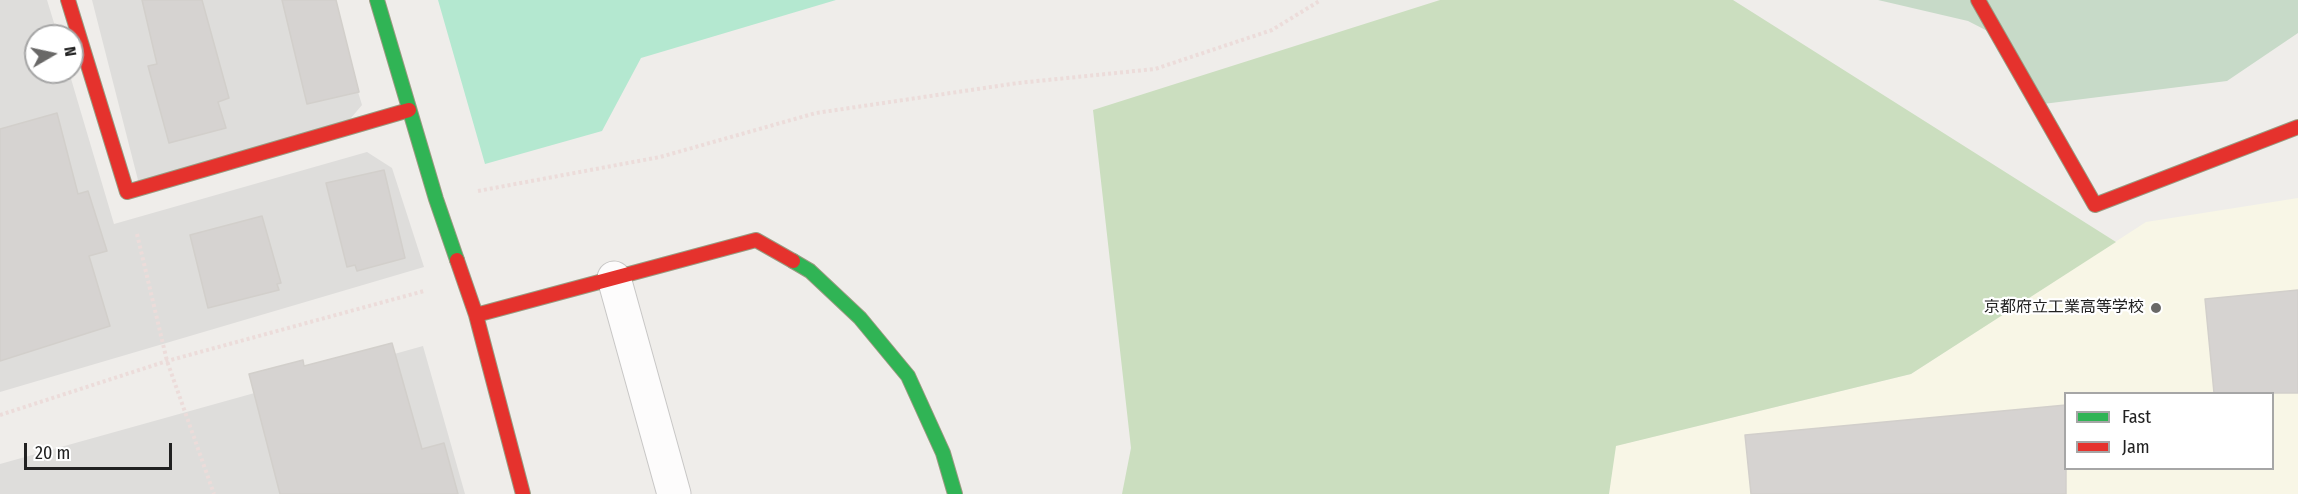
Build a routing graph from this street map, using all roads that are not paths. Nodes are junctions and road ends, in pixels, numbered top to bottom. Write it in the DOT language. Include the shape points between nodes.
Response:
graph roads {
  1 [pos="68,0"];
  2 [pos="377,0"];
  3 [pos="1978,0"];
  4 [pos="409,110"];
  5 [pos="2298,127"];
  6 [pos="614,278"];
  7 [pos="476,315"];
  8 [pos="523,494"];
  9 [pos="674,494"];
  10 [pos="955,494"];
  1 -- 4 [label="street" via="127,192"];
  2 -- 4 [label="street"];
  3 -- 5 [label="street" via="2095,205"];
  4 -- 7 [label="street"];
  6 -- 7 [label="street"];
  6 -- 9 [label="street"];
  6 -- 10 [label="street" via="756,240 810,271 860,318 908,376 943,453"];
  7 -- 8 [label="street"];
}
